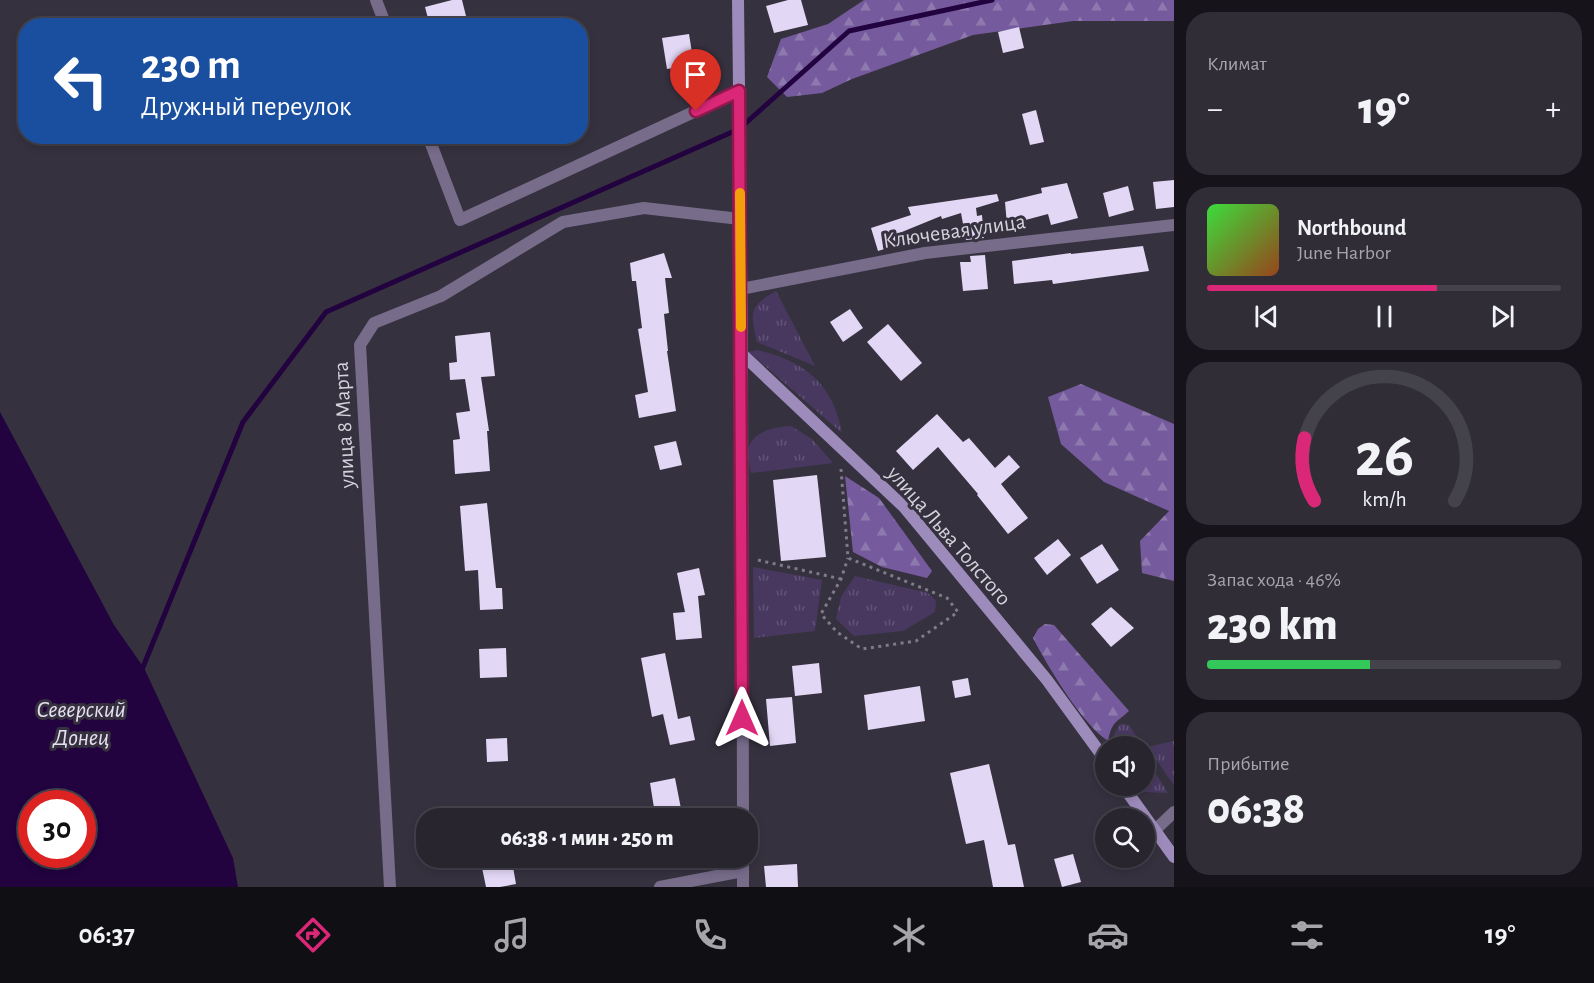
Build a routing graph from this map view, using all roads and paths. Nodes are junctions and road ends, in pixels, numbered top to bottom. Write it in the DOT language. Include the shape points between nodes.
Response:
graph roads {
  1 [pos="376,0"];
  2 [pos="738,0"];
  3 [pos="383,18"];
  4 [pos="739,91"];
  5 [pos="431,144"];
  6 [pos="740,219"];
  7 [pos="1174,225"];
  8 [pos="741,290"];
  9 [pos="742,354"];
  10 [pos="839,446"];
  11 [pos="742,556"];
  12 [pos="848,558"];
  13 [pos="841,579"];
  14 [pos="1095,746"];
  15 [pos="743,808"];
  16 [pos="1174,812"];
  17 [pos="1155,830"];
  18 [pos="1174,857"];
  19 [pos="743,871"];
  20 [pos="390,887"];
  21 [pos="660,887"];
  22 [pos="743,887"];
  1 -- 3 [label="street"];
  2 -- 4 [label="street"];
  4 -- 5 [label="street" via="460,220"];
  4 -- 6 [label="street"];
  6 -- 8 [label="street"];
  6 -- 20 [label="street, улица 8 Марта" via="644,208 563,222 441,296 374,323 360,345"];
  7 -- 8 [label="street, Ключевая улица" via="925,253"];
  8 -- 9 [label="street"];
  9 -- 10 [label="street, улица Льва Толстого"];
  9 -- 11 [label="street"];
  10 -- 12 [label="path"];
  10 -- 14 [label="street, улица Льва Толстого" via="904,507 1047,680"];
  11 -- 13 [label="path"];
  11 -- 15 [label="street"];
  12 -- 13 [label="path"];
  12 -- 13 [label="path" via="947,598 958,612 916,641 862,649 837,632 821,614"];
  16 -- 17 [label="street"];
  17 -- 18 [label="street"];
  19 -- 21 [label="street"];
  19 -- 22 [label="street"];
}
